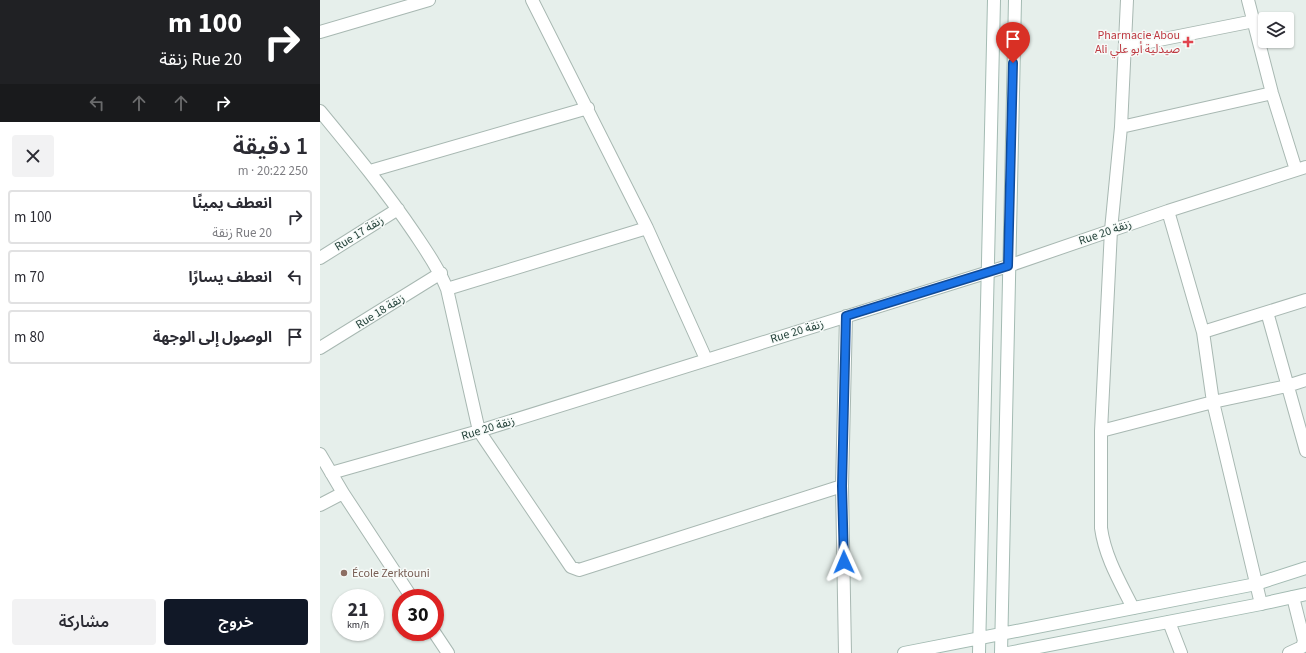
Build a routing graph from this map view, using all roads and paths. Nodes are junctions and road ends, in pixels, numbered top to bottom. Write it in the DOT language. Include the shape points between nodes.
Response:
graph roads {
  1 [pos="429,0"];
  2 [pos="532,0"];
  3 [pos="994,0"];
  4 [pos="1015,0"];
  5 [pos="1127,0"];
  6 [pos="1248,0"];
  7 [pos="1254,21"];
  8 [pos="320,32"];
  9 [pos="1125,43"];
  10 [pos="1272,93"];
  11 [pos="588,108"];
  12 [pos="320,111"];
  13 [pos="1121,127"];
  14 [pos="1301,168"];
  15 [pos="370,171"];
  16 [pos="398,209"];
  17 [pos="1168,211"];
  18 [pos="647,228"];
  19 [pos="1112,230"];
  20 [pos="320,258"];
  21 [pos="1008,266"];
  22 [pos="987,272"];
  23 [pos="441,273"];
  24 [pos="447,289"];
  25 [pos="1306,300"];
  26 [pos="1267,312"];
  27 [pos="846,316"];
  28 [pos="1203,332"];
  29 [pos="320,348"];
  30 [pos="706,359"];
  31 [pos="1306,380"];
  32 [pos="1287,386"];
  33 [pos="1214,402"];
  34 [pos="479,431"];
  35 [pos="1101,431"];
  36 [pos="1306,451"];
  37 [pos="320,454"];
  38 [pos="331,472"];
  39 [pos="842,486"];
  40 [pos="343,493"];
  41 [pos="320,505"];
  42 [pos="1306,568"];
  43 [pos="1256,584"];
  44 [pos="406,589"];
  45 [pos="1306,594"];
  46 [pos="1293,597"];
  47 [pos="1261,604"];
  48 [pos="1133,608"];
  49 [pos="1169,622"];
  50 [pos="1001,634"];
  51 [pos="978,639"];
  52 [pos="440,641"];
  53 [pos="448,653"];
  54 [pos="845,653"];
  55 [pos="904,653"];
  56 [pos="979,653"];
  57 [pos="1001,653"];
  58 [pos="1008,653"];
  59 [pos="1181,653"];
  60 [pos="1289,653"];
  1 -- 8 [label="street"];
  2 -- 11 [label="street"];
  3 -- 22 [label="street"];
  4 -- 21 [label="street"];
  5 -- 9 [label="street"];
  6 -- 7 [label="street"];
  7 -- 9 [label="street" via="1144,43"];
  7 -- 10 [label="street"];
  9 -- 13 [label="street"];
  10 -- 13 [label="street"];
  10 -- 14 [label="street"];
  11 -- 15 [label="street"];
  11 -- 18 [label="street"];
  12 -- 15 [label="street"];
  13 -- 19 [label="street"];
  14 -- 17 [label="street, Rue 20 زنقة"];
  15 -- 16 [label="street"];
  16 -- 20 [label="street, Rue 17 زنقة"];
  16 -- 23 [label="street"];
  17 -- 19 [label="street, Rue 20 زنقة"];
  17 -- 28 [label="street"];
  18 -- 24 [label="street"];
  18 -- 30 [label="street"];
  19 -- 21 [label="street, Rue 20 زنقة"];
  19 -- 35 [label="street"];
  21 -- 22 [label="street, Rue 20 زنقة"];
  21 -- 50 [label="street"];
  22 -- 27 [label="street, Rue 20 زنقة"];
  22 -- 51 [label="street"];
  23 -- 24 [label="street"];
  23 -- 29 [label="street, Rue 18 زنقة"];
  24 -- 34 [label="street"];
  25 -- 26 [label="street"];
  26 -- 28 [label="street"];
  26 -- 32 [label="street"];
  27 -- 30 [label="street, Rue 20 زنقة"];
  27 -- 39 [label="street"];
  28 -- 33 [label="street"];
  30 -- 34 [label="street, Rue 20 زنقة"];
  31 -- 32 [label="street"];
  32 -- 33 [label="street"];
  32 -- 36 [label="street"];
  33 -- 35 [label="street"];
  33 -- 43 [label="street"];
  34 -- 38 [label="street, Rue 20 زنقة"];
  34 -- 39 [label="street" via="571,567 579,570"];
  35 -- 48 [label="street" via="1103,542"];
  37 -- 38 [label="street"];
  38 -- 40 [label="street"];
  39 -- 54 [label="street"];
  40 -- 41 [label="street"];
  40 -- 44 [label="street"];
  42 -- 43 [label="street"];
  43 -- 47 [label="street"];
  43 -- 48 [label="street"];
  45 -- 46 [label="street"];
  46 -- 47 [label="street"];
  46 -- 60 [label="street" via="1304,641 1302,647"];
  47 -- 49 [label="street"];
  48 -- 50 [label="street"];
  49 -- 58 [label="street"];
  49 -- 59 [label="street"];
  50 -- 51 [label="street"];
  50 -- 57 [label="street"];
  51 -- 55 [label="street"];
  51 -- 56 [label="street"];
  52 -- 53 [label="street"];
}
